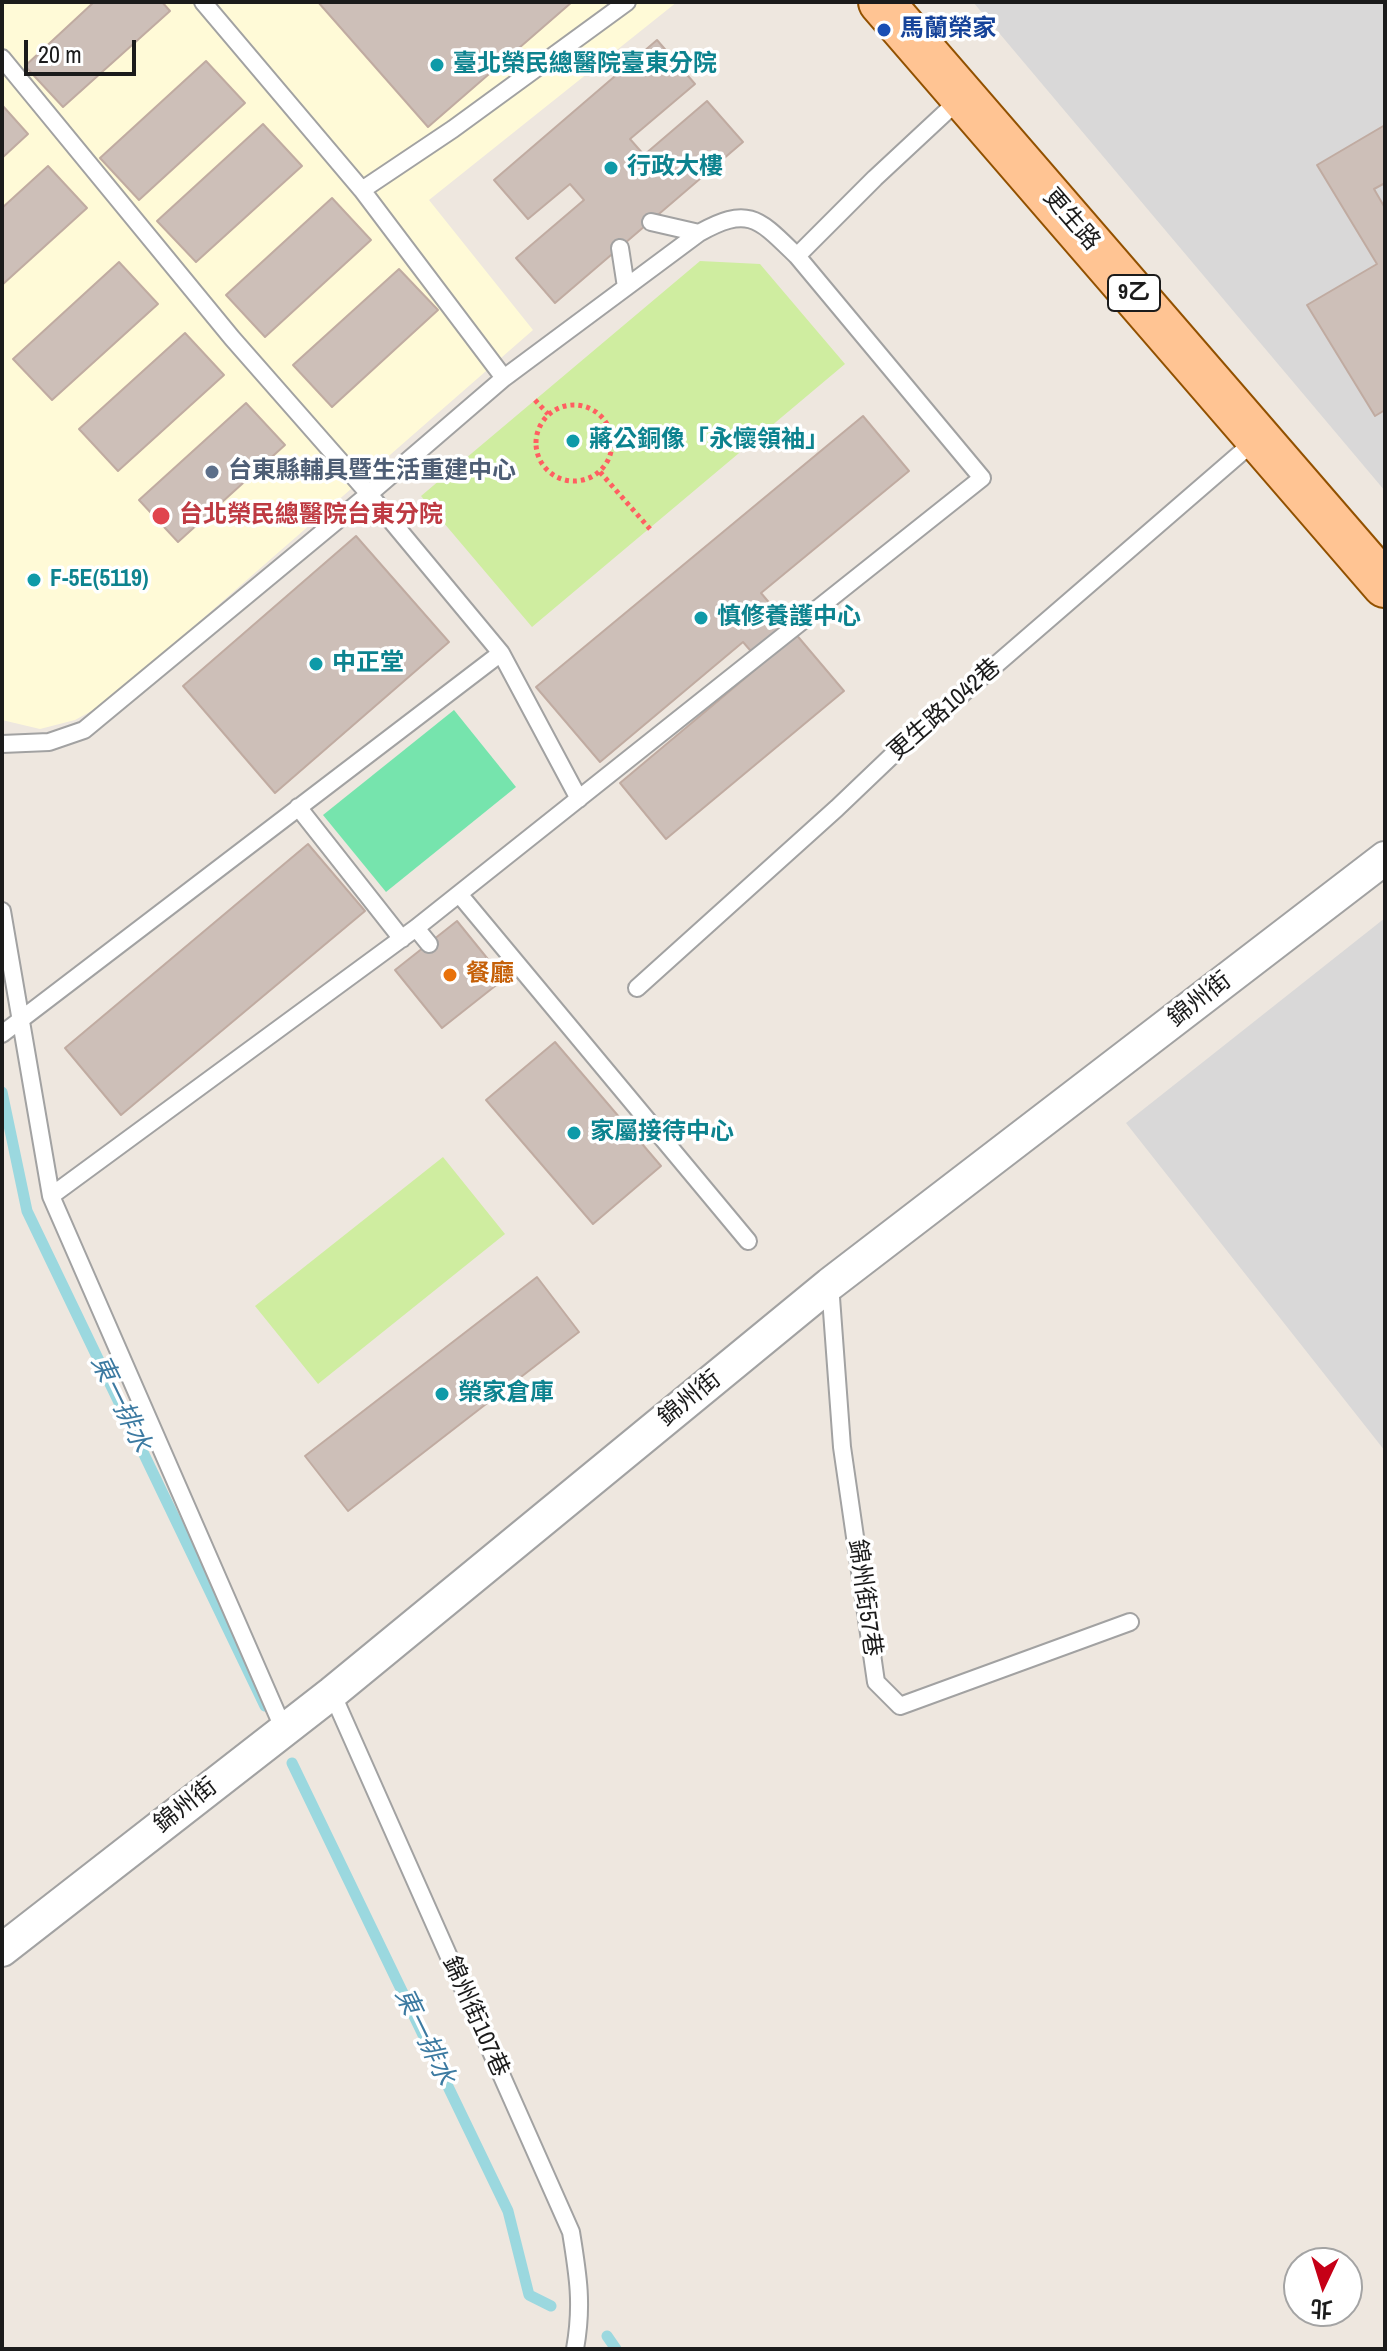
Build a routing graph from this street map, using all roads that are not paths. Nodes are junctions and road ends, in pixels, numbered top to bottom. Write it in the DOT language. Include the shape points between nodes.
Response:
graph roads {
  1 [pos="203,2"];
  2 [pos="627,2"];
  3 [pos="881,2"];
  4 [pos="2,58"];
  5 [pos="964,96"];
  6 [pos="362,190"];
  7 [pos="651,222"];
  8 [pos="699,233"];
  9 [pos="620,248"];
  10 [pos="797,256"];
  11 [pos="626,287"];
  12 [pos="504,378"];
  13 [pos="1258,438"];
  14 [pos="369,494"];
  15 [pos="1385,585"];
  16 [pos="501,653"];
  17 [pos="2,744"];
  18 [pos="579,799"];
  19 [pos="298,807"];
  20 [pos="1385,858"];
  21 [pos="459,894"];
  22 [pos="2,911"];
  23 [pos="409,934"];
  24 [pos="429,944"];
  25 [pos="637,988"];
  26 [pos="21,1021"];
  27 [pos="2,1034"];
  28 [pos="51,1196"];
  29 [pos="748,1241"];
  30 [pos="830,1284"];
  31 [pos="1130,1622"];
  32 [pos="332,1693"];
  33 [pos="284,1730"];
  34 [pos="2,1950"];
  35 [pos="575,2349"];
  1 -- 6 [label="lane"];
  2 -- 6 [label="lane"];
  3 -- 5 [label="main road, 更生路 / 9乙"];
  4 -- 14 [label="lane" via="232,338"];
  5 -- 10 [label="lane"];
  5 -- 13 [label="main road, 更生路 / 9乙"];
  6 -- 12 [label="lane"];
  7 -- 8 [label="lane"];
  8 -- 10 [label="lane" via="724,219 748,218 764,223"];
  8 -- 11 [label="lane"];
  9 -- 11 [label="lane"];
  10 -- 18 [label="lane" via="982,478"];
  11 -- 12 [label="lane"];
  12 -- 14 [label="lane"];
  13 -- 15 [label="main road, 更生路 / 9乙"];
  13 -- 25 [label="lane, 更生路1042巷" via="902,746"];
  14 -- 16 [label="lane"];
  14 -- 17 [label="lane" via="84,730 49,742"];
  16 -- 18 [label="lane"];
  16 -- 19 [label="lane"];
  18 -- 21 [label="lane"];
  19 -- 23 [label="lane"];
  19 -- 26 [label="lane"];
  20 -- 30 [label="street, 錦州街"];
  21 -- 23 [label="lane"];
  21 -- 29 [label="lane"];
  22 -- 26 [label="lane"];
  23 -- 24 [label="lane"];
  23 -- 28 [label="lane"];
  26 -- 27 [label="lane"];
  26 -- 28 [label="lane"];
  28 -- 33 [label="lane"];
  30 -- 31 [label="lane, 錦州街57巷" via="842,1447 876,1682 900,1706"];
  30 -- 32 [label="street, 錦州街"];
  32 -- 33 [label="street, 錦州街"];
  32 -- 35 [label="lane, 錦州街107巷" via="571,2232 581,2288"];
  33 -- 34 [label="street, 錦州街"];
}
